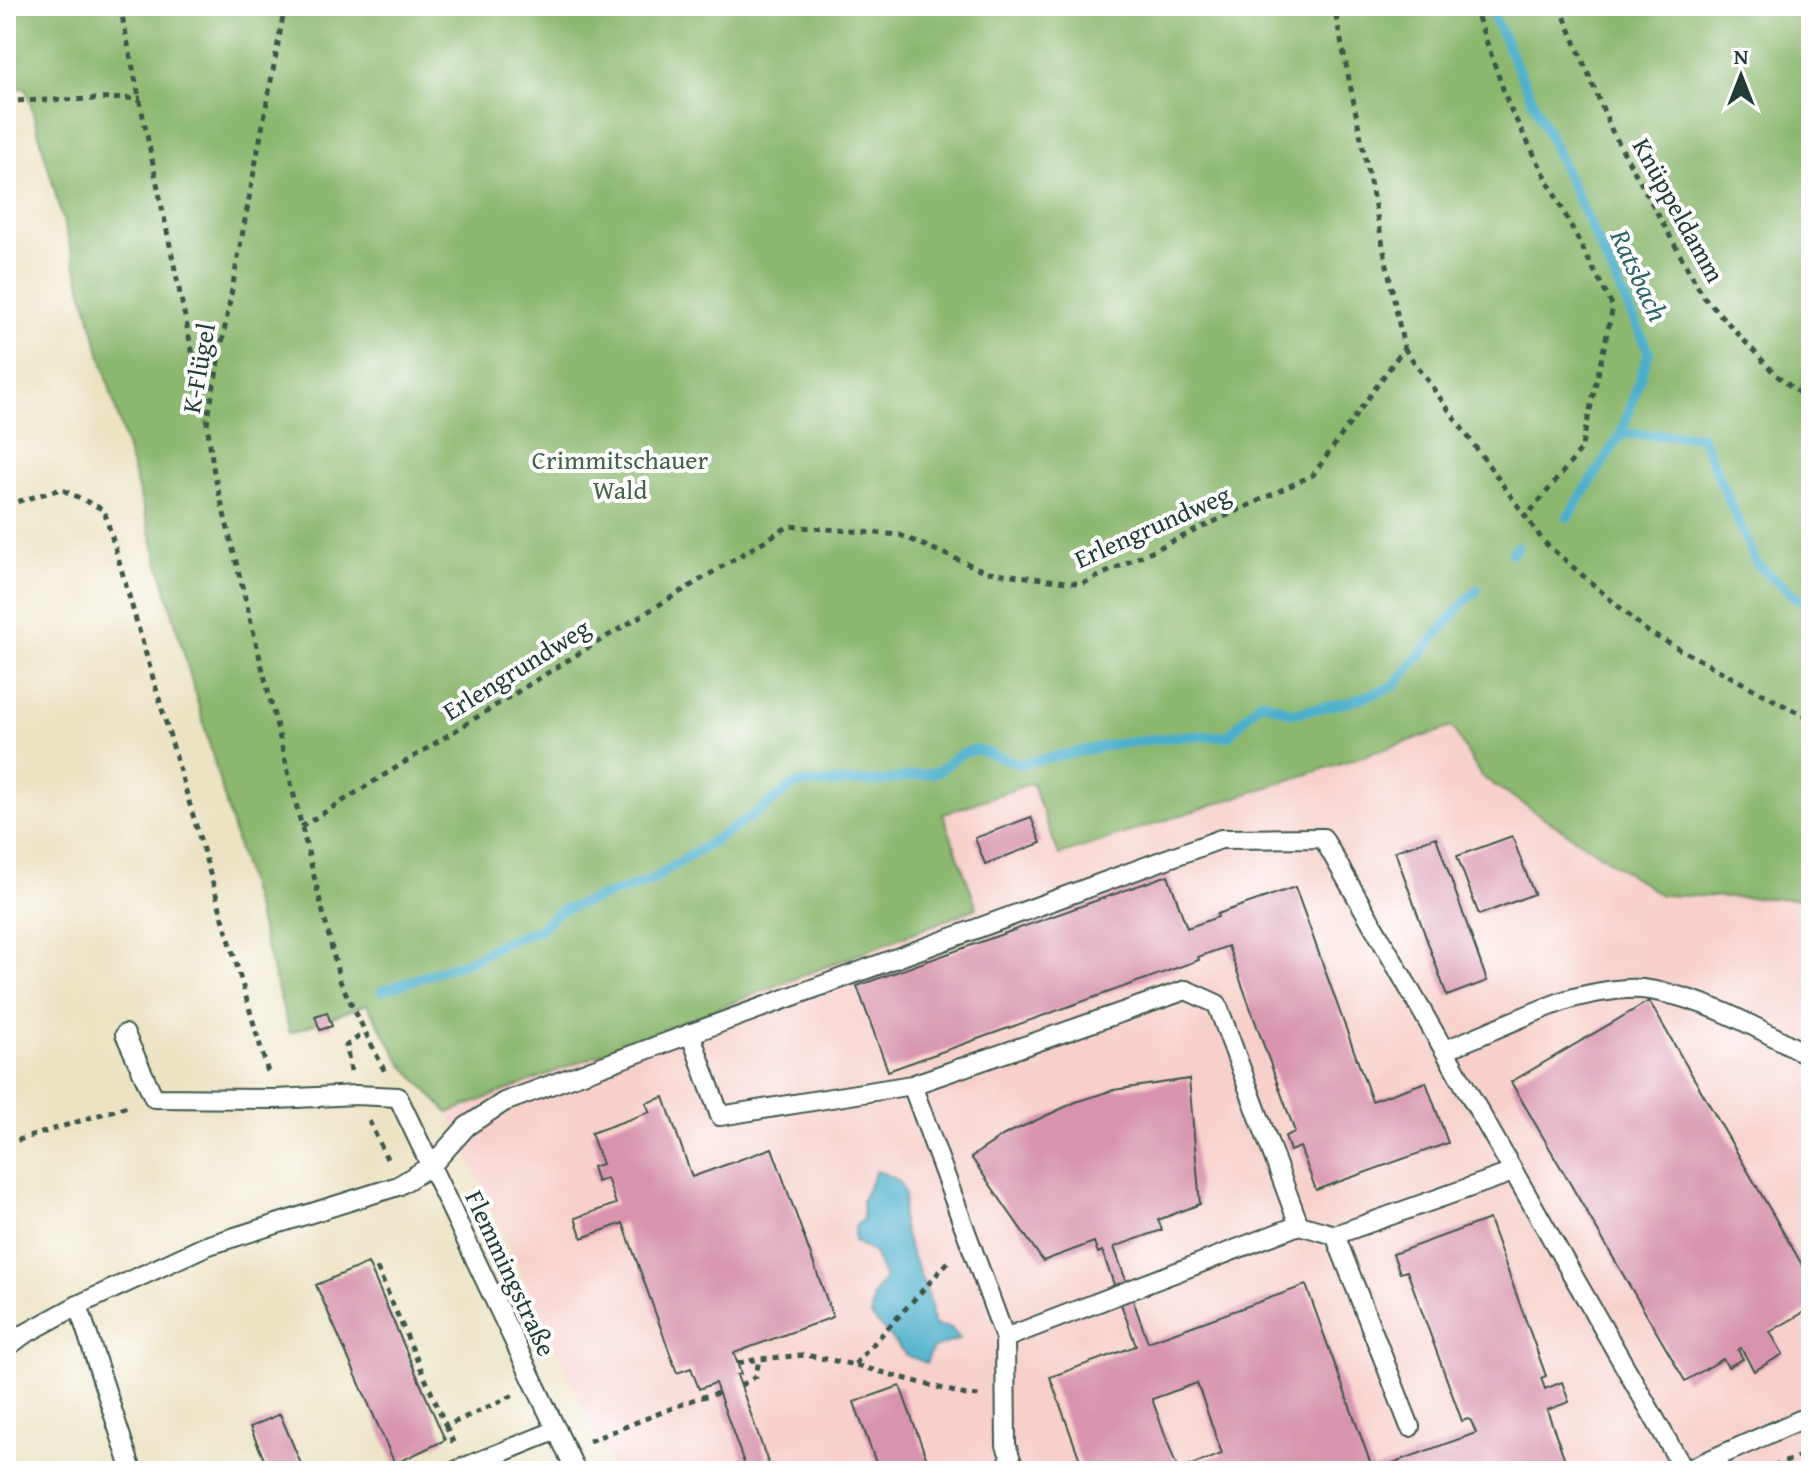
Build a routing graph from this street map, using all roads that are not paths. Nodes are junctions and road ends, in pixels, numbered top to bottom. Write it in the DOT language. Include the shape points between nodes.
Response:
graph roads {
  1 [pos="690,1033"];
  2 [pos="125,1034"];
  3 [pos="1445,1050"];
  4 [pos="1811,1057"];
  5 [pos="912,1085"];
  6 [pos="432,1165"];
  7 [pos="1513,1172"];
  8 [pos="1299,1225"];
  9 [pos="1335,1235"];
  10 [pos="78,1305"];
  11 [pos="1005,1338"];
  12 [pos="6,1348"];
  13 [pos="1811,1415"];
  14 [pos="1410,1427"];
  15 [pos="557,1430"];
  16 [pos="1684,1470"];
  17 [pos="132,1471"];
  18 [pos="455,1471"];
  19 [pos="576,1471"];
  20 [pos="1015,1471"];
  1 -- 3 [label="lane" via="1221,839 1323,838"];
  1 -- 5 [label="lane" via="720,1116"];
  1 -- 6 [label="lane" via="504,1102 467,1126"];
  2 -- 6 [label="lane, Flemmingstraße" via="154,1098 398,1097"];
  3 -- 4 [label="lane" via="1560,1002 1640,989 1748,1022"];
  3 -- 7 [label="lane"];
  5 -- 8 [label="lane" via="1186,990 1217,1004"];
  5 -- 11 [label="lane"];
  6 -- 10 [label="lane" via="398,1186 206,1246"];
  6 -- 15 [label="lane, Flemmingstraße"];
  7 -- 9 [label="lane"];
  7 -- 16 [label="lane"];
  8 -- 9 [label="lane"];
  8 -- 11 [label="lane"];
  9 -- 14 [label="lane"];
  10 -- 12 [label="lane"];
  10 -- 17 [label="lane"];
  11 -- 20 [label="lane" via="1006,1445"];
  13 -- 16 [label="lane"];
  15 -- 18 [label="lane"];
  15 -- 19 [label="lane, Flemmingstraße"];
}
